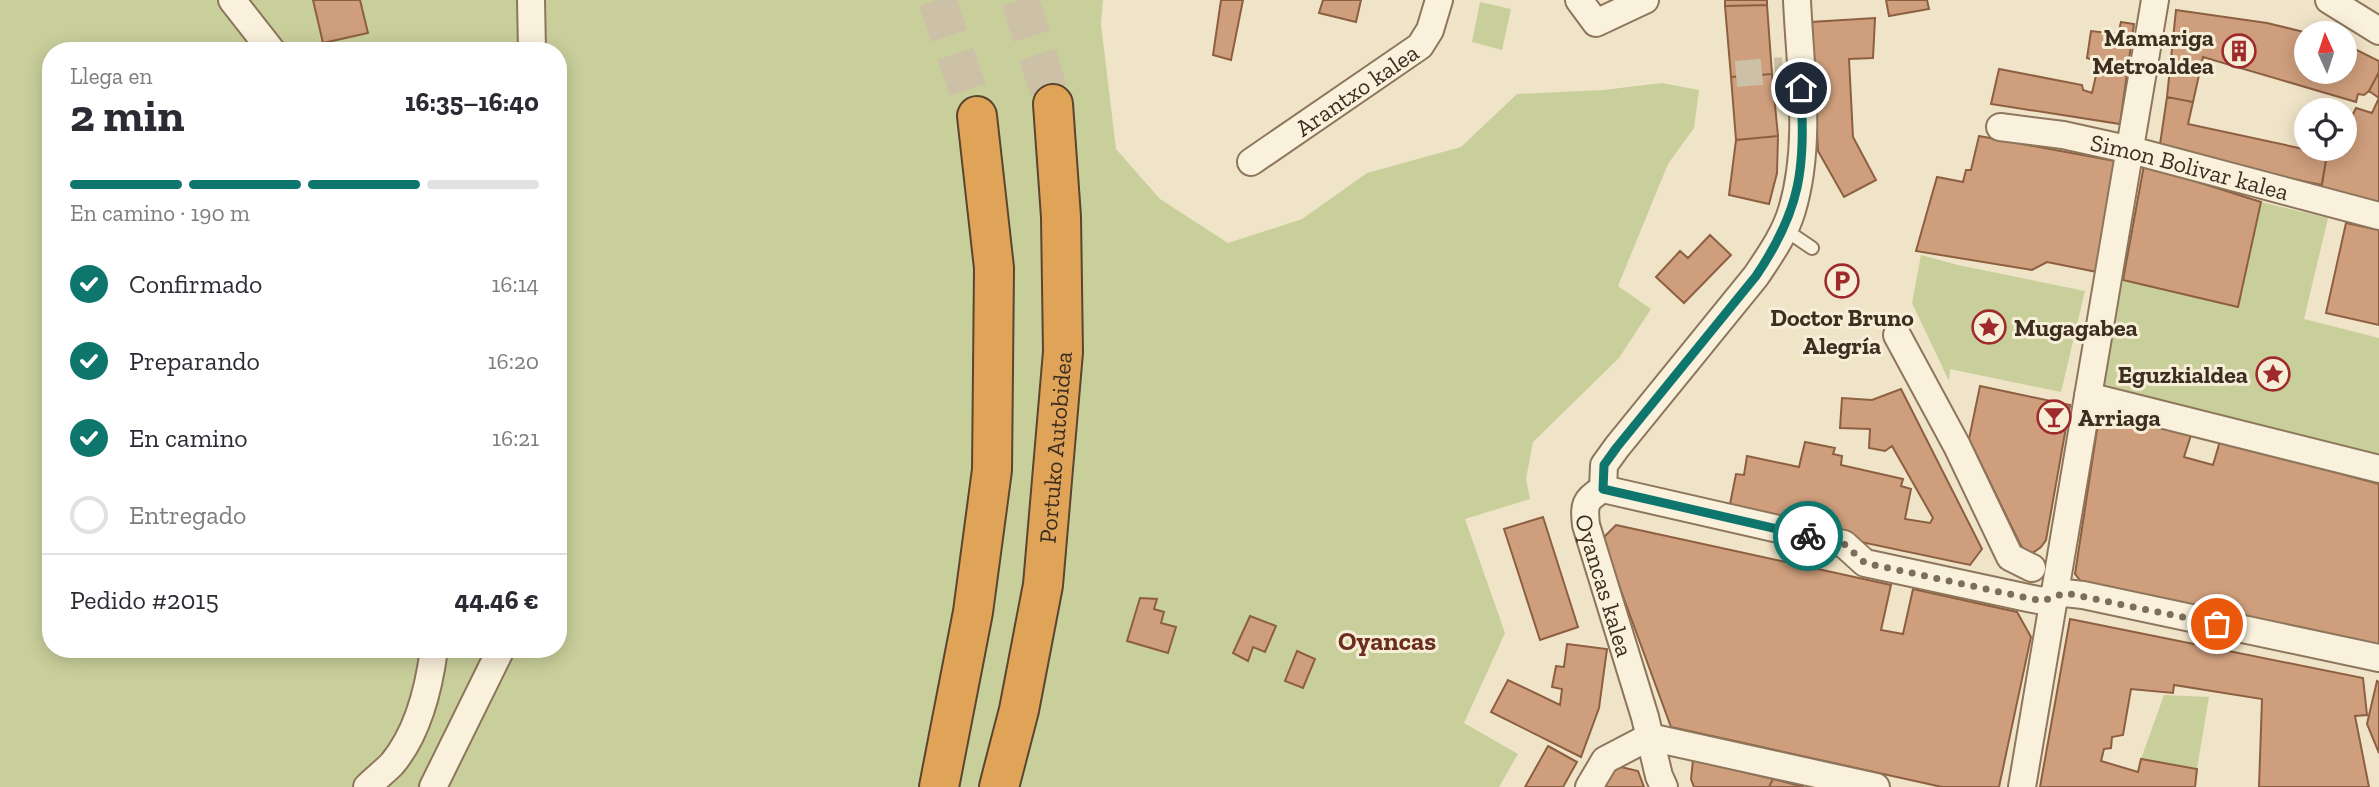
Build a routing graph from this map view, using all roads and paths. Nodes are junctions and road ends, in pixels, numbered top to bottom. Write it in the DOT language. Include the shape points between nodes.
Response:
graph roads {
  1 [pos="232,0"];
  2 [pos="531,0"];
  3 [pos="1438,0"];
  4 [pos="1579,0"];
  5 [pos="1645,0"];
  6 [pos="1797,0"];
  7 [pos="2155,0"];
  8 [pos="2329,0"];
  9 [pos="2379,32"];
  10 [pos="265,42"];
  11 [pos="532,42"];
  12 [pos="1053,104"];
  13 [pos="977,117"];
  14 [pos="2000,127"];
  15 [pos="2131,149"];
  16 [pos="1251,162"];
  17 [pos="2379,216"];
  18 [pos="1784,229"];
  19 [pos="1812,248"];
  20 [pos="1897,335"];
  21 [pos="2088,396"];
  22 [pos="2379,469"];
  23 [pos="1603,489"];
  24 [pos="2032,568"];
  25 [pos="2053,596"];
  26 [pos="432,658"];
  27 [pos="497,658"];
  28 [pos="2379,658"];
  29 [pos="1649,737"];
  30 [pos="367,787"];
  31 [pos="433,787"];
  32 [pos="939,787"];
  33 [pos="999,787"];
  34 [pos="1589,787"];
  35 [pos="1664,787"];
  36 [pos="1876,787"];
  37 [pos="2022,787"];
  1 -- 10 [label="street"];
  2 -- 11 [label="street"];
  3 -- 16 [label="street, Arantxo kalea" via="1420,46"];
  4 -- 5 [label="street" via="1596,23"];
  6 -- 18 [label="street, Oyancas kalea" via="1804,142"];
  7 -- 15 [label="street"];
  8 -- 9 [label="street"];
  12 -- 33 [label="highway, Portuko Autobidea" via="1063,352 1043,585"];
  13 -- 32 [label="highway" via="994,268 992,470 973,612"];
  14 -- 15 [label="street, Simon Bolivar kalea"];
  15 -- 17 [label="street, Simon Bolivar kalea"];
  15 -- 21 [label="street"];
  18 -- 19 [label="lane"];
  18 -- 23 [label="street, Oyancas kalea" via="1756,276 1604,465"];
  20 -- 24 [label="street" via="2010,556"];
  21 -- 22 [label="street"];
  21 -- 25 [label="street"];
  23 -- 25 [label="street" via="1844,544 1865,563 2043,601"];
  23 -- 29 [label="street, Oyancas kalea" via="1590,496 1584,507 1586,525"];
  25 -- 28 [label="street" via="2083,595"];
  25 -- 37 [label="street"];
  26 -- 30 [label="street" via="413,731 392,763"];
  27 -- 31 [label="street"];
  29 -- 34 [label="street" via="1605,760"];
  29 -- 35 [label="street"];
  29 -- 36 [label="street"];
}
